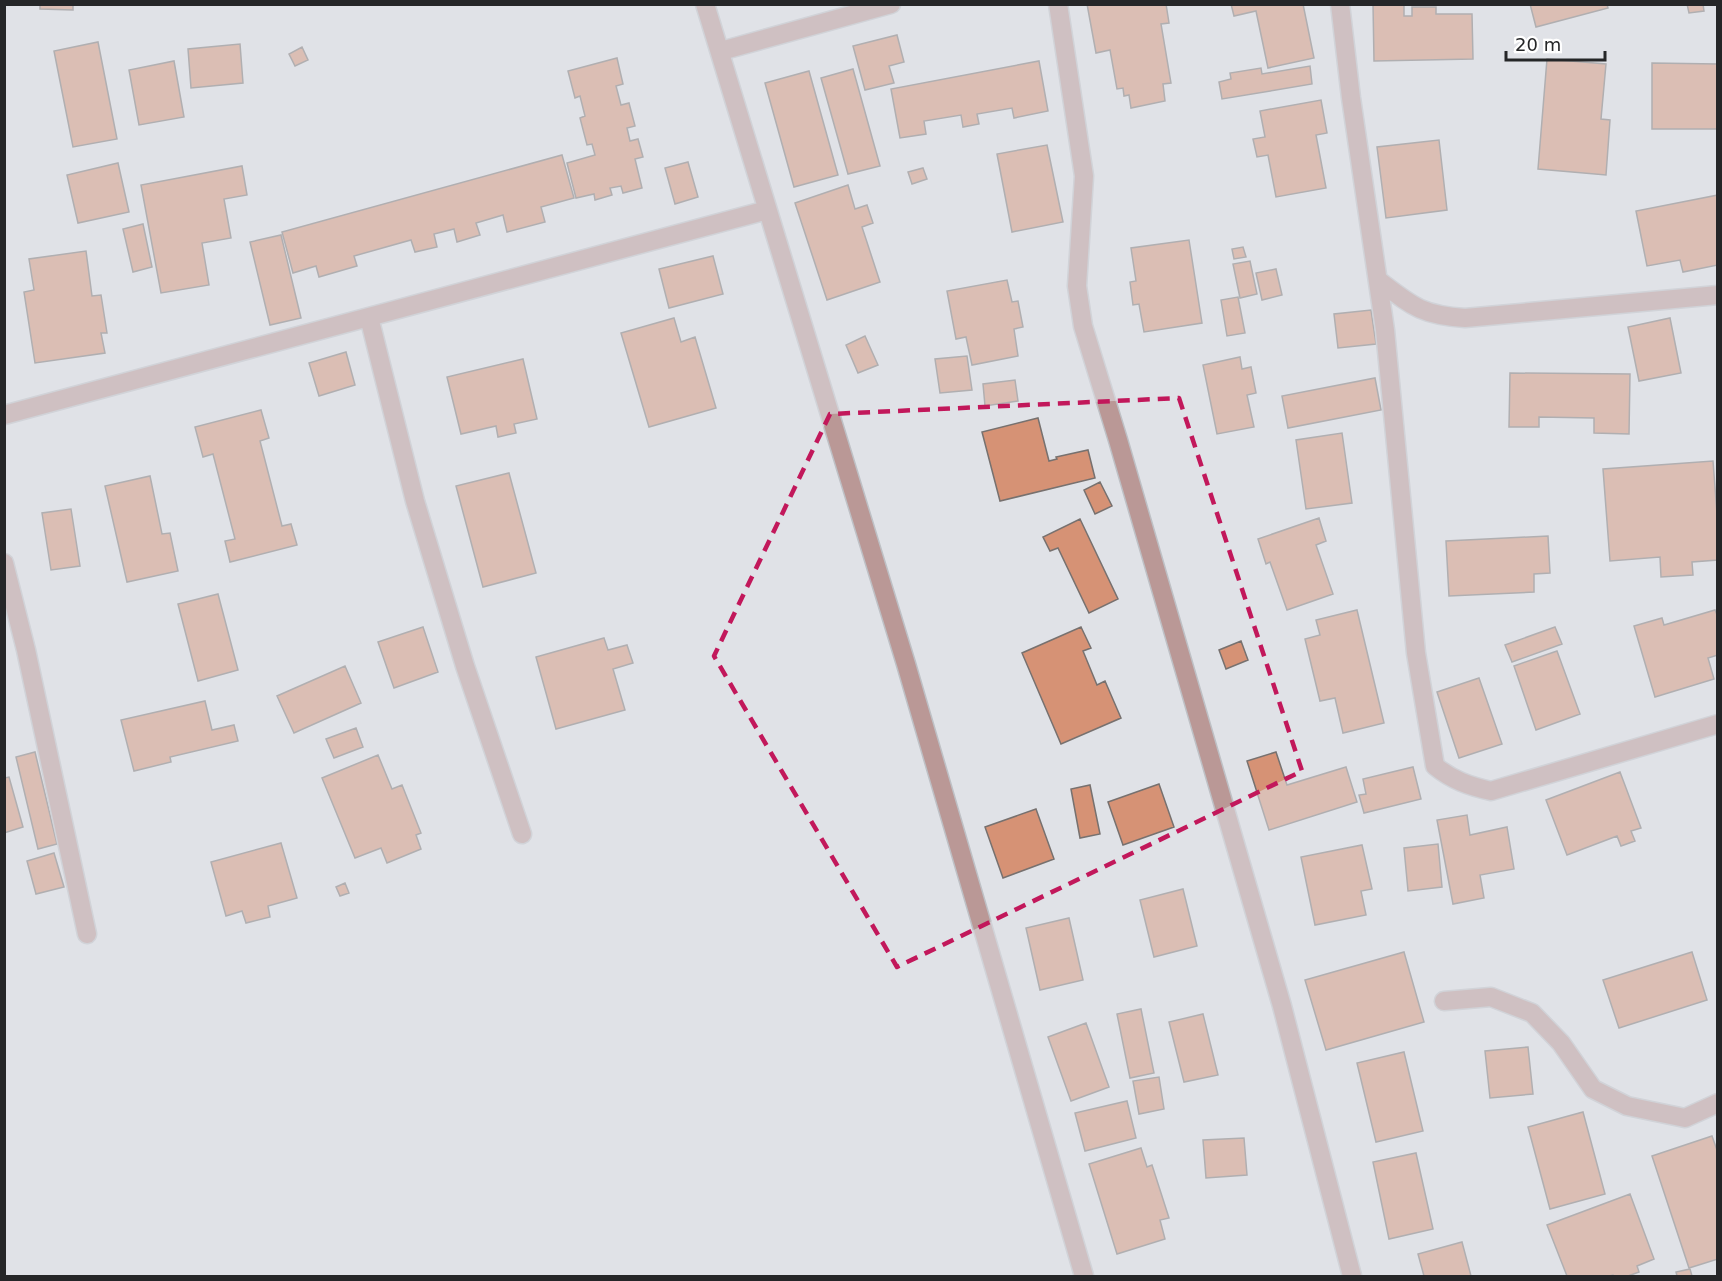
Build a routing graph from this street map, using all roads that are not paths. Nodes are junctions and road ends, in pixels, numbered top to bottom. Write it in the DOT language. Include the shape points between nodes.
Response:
graph roads {
  1 [pos="705,4"];
  2 [pos="891,4"];
  3 [pos="1058,4"];
  4 [pos="1340,4"];
  5 [pos="721,51"];
  6 [pos="767,210"];
  7 [pos="1378,280"];
  8 [pos="1718,295"];
  9 [pos="369,317"];
  10 [pos="4,415"];
  11 [pos="4,563"];
  12 [pos="1718,724"];
  13 [pos="522,834"];
  14 [pos="87,934"];
  15 [pos="1444,1001"];
  16 [pos="1718,1103"];
  17 [pos="1084,1276"];
  18 [pos="1352,1276"];
  1 -- 5 [label="street"];
  2 -- 5 [label="street"];
  3 -- 18 [label="street" via="1084,176 1077,286 1083,326 1282,1006"];
  4 -- 7 [label="street"];
  5 -- 6 [label="street"];
  6 -- 9 [label="street"];
  6 -- 17 [label="street" via="906,664"];
  7 -- 8 [label="street" via="1411,306 1438,316 1465,318"];
  7 -- 12 [label="street" via="1416,652 1435,766 1450,778 1491,791"];
  9 -- 10 [label="street"];
  9 -- 13 [label="street" via="418,512"];
  11 -- 14 [label="street"];
  15 -- 16 [label="street" via="1491,997 1532,1013 1561,1043 1593,1089 1627,1106 1685,1118"];
}
